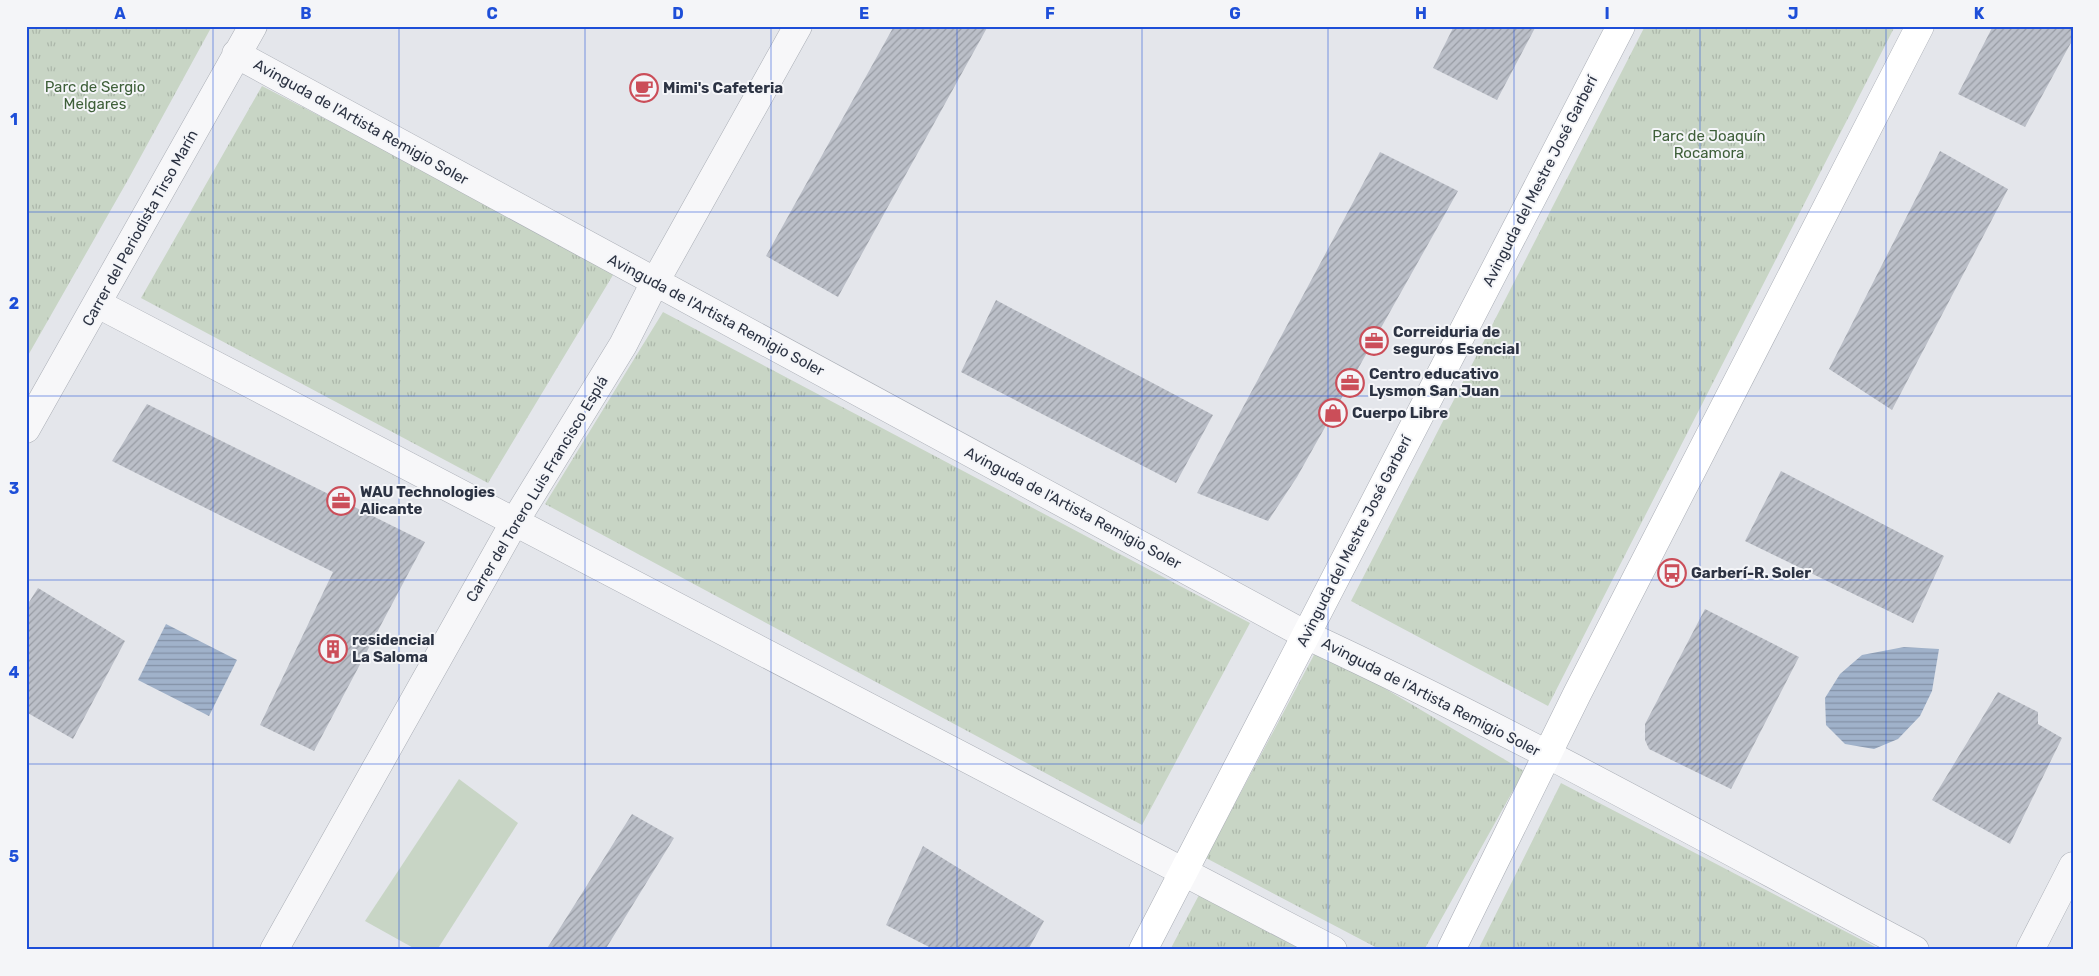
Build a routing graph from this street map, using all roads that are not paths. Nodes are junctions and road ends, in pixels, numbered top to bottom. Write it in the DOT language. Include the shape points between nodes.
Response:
graph roads {
  1 [pos="253,26"];
  2 [pos="798,26"];
  3 [pos="1621,26"];
  4 [pos="1920,26"];
  5 [pos="236,54"];
  6 [pos="655,282"];
  7 [pos="98,304"];
  8 [pos="26,429"];
  9 [pos="515,521"];
  10 [pos="1306,635"];
  11 [pos="1547,755"];
  12 [pos="2073,866"];
  13 [pos="1184,872"];
  14 [pos="274,950"];
  15 [pos="1144,950"];
  16 [pos="1333,950"];
  17 [pos="1451,950"];
  18 [pos="1915,950"];
  19 [pos="2030,950"];
  1 -- 5 [label="street, Carrer del Periodista Tirso Marín"];
  2 -- 6 [label="street, Carrer del Torero Luis Francisco Esplá"];
  3 -- 10 [label="street, Avinguda del Mestre José Garberí"];
  4 -- 11 [label="street"];
  5 -- 6 [label="street, Avinguda de l'Artista Remigio Soler"];
  5 -- 7 [label="street, Carrer del Periodista Tirso Marín"];
  6 -- 9 [label="street, Carrer del Torero Luis Francisco Esplá" via="623,344"];
  6 -- 10 [label="street, Avinguda de l'Artista Remigio Soler"];
  7 -- 8 [label="street, Carrer del Periodista Tirso Marín"];
  7 -- 9 [label="street"];
  9 -- 13 [label="street"];
  9 -- 14 [label="street, Carrer del Torero Luis Francisco Esplá"];
  10 -- 11 [label="street, Avinguda de l'Artista Remigio Soler"];
  10 -- 13 [label="street, Avinguda del Mestre José Garberí"];
  11 -- 17 [label="street"];
  11 -- 18 [label="street, Avinguda de l'Artista Remigio Soler"];
  12 -- 19 [label="street"];
  13 -- 15 [label="street, Avinguda del Mestre José Garberí"];
  13 -- 16 [label="street"];
}
